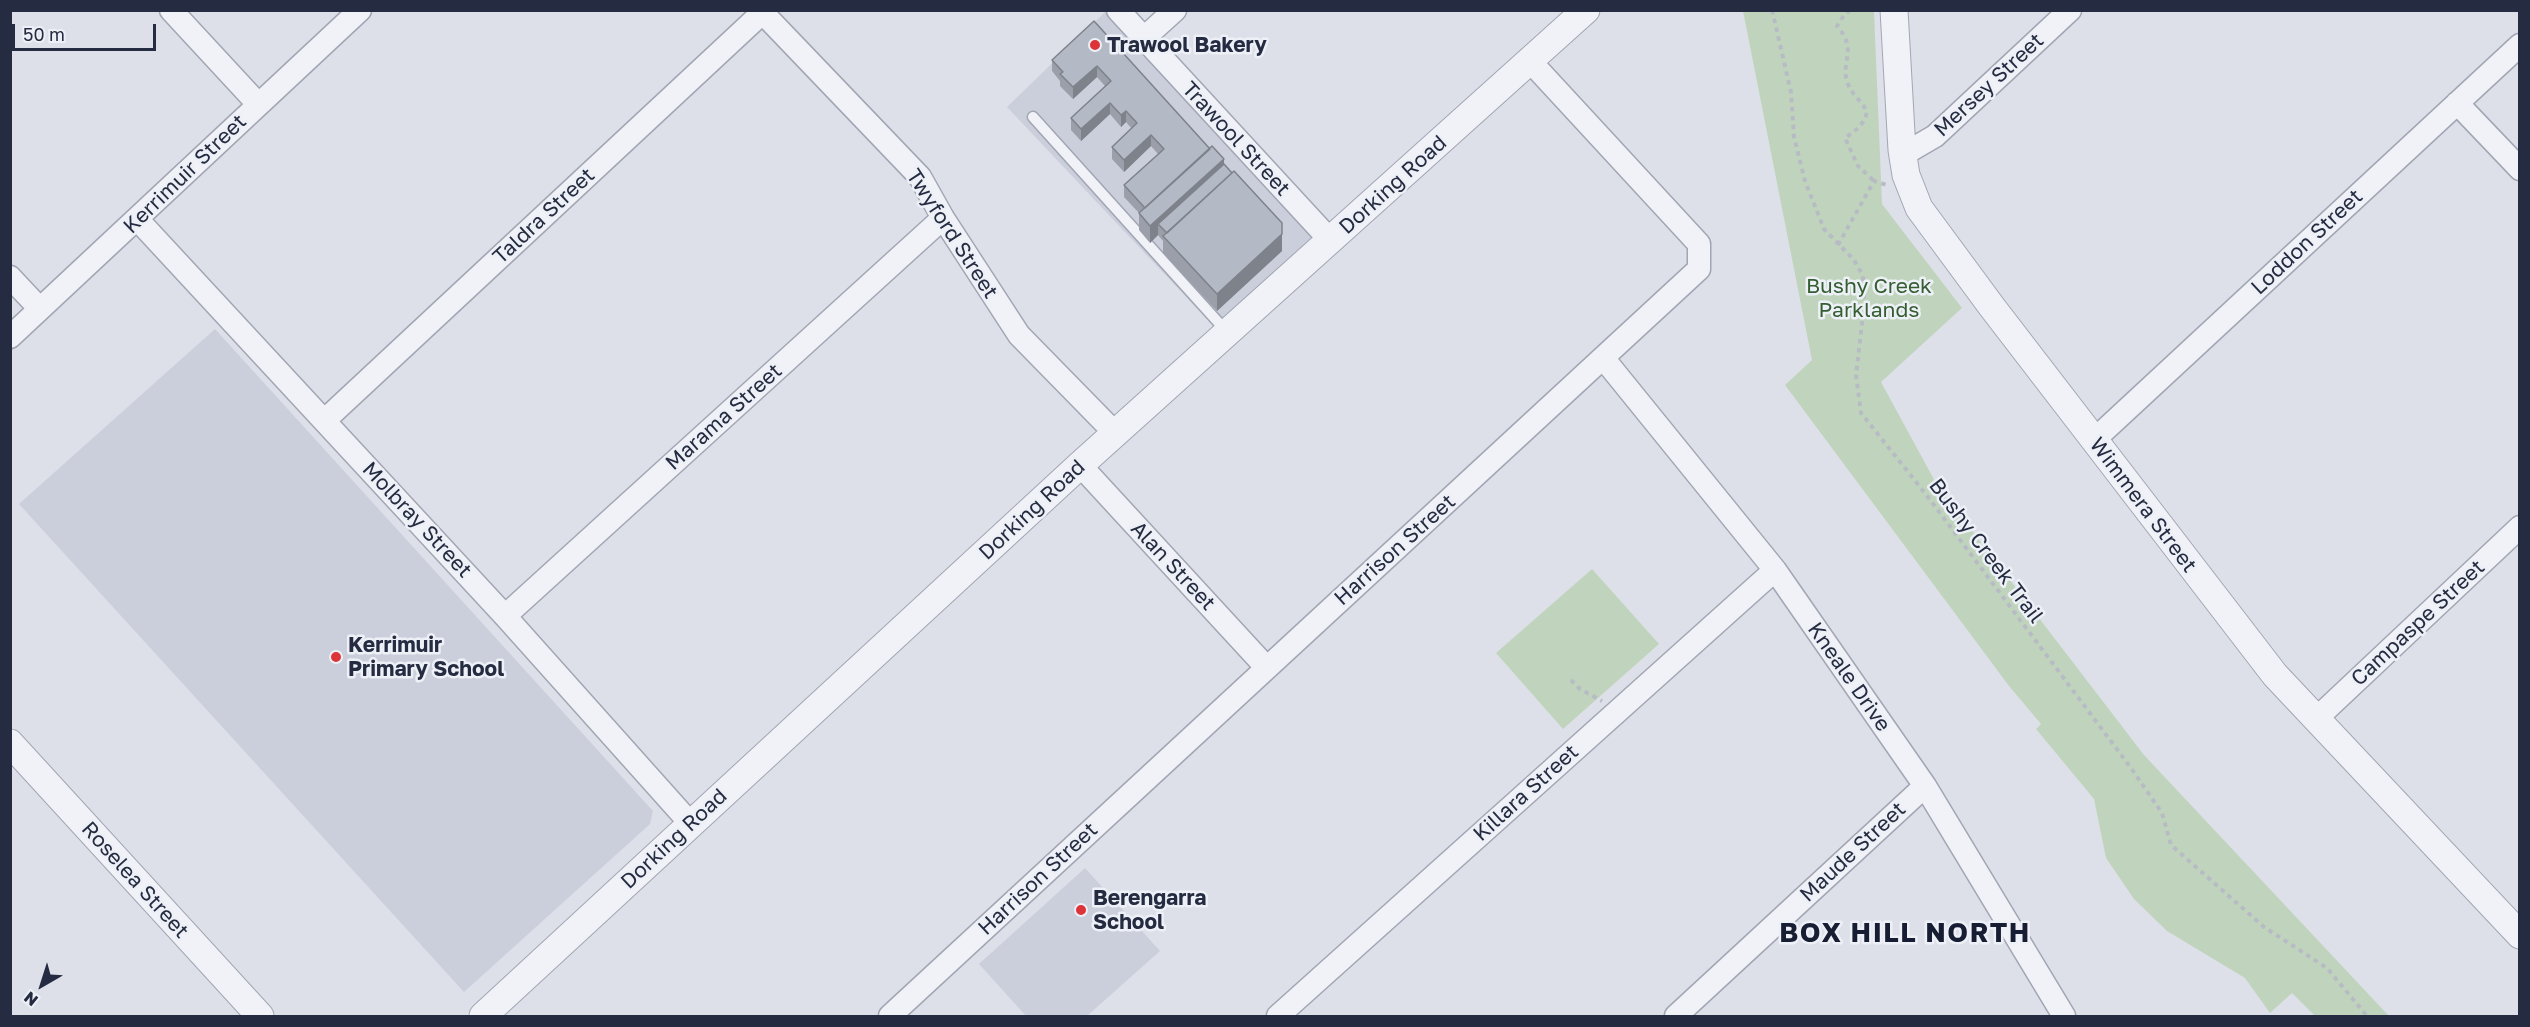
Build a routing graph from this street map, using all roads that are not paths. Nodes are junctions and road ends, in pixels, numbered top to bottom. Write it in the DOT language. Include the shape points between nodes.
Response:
graph roads {
  1 [pos="171,10"];
  2 [pos="360,10"];
  3 [pos="1118,10"];
  4 [pos="1175,10"];
  5 [pos="1586,10"];
  6 [pos="1894,10"];
  7 [pos="2070,10"];
  8 [pos="761,12"];
  9 [pos="1143,39"];
  10 [pos="2520,45"];
  11 [pos="1530,61"];
  12 [pos="2457,103"];
  13 [pos="258,104"];
  14 [pos="1034,117"];
  15 [pos="1904,163"];
  16 [pos="2520,169"];
  17 [pos="943,218"];
  18 [pos="138,220"];
  19 [pos="1331,241"];
  20 [pos="10,277"];
  21 [pos="40,309"];
  22 [pos="1228,333"];
  23 [pos="10,337"];
  24 [pos="1604,359"];
  25 [pos="325,420"];
  26 [pos="1116,434"];
  27 [pos="2094,440"];
  28 [pos="1080,465"];
  29 [pos="2520,528"];
  30 [pos="1775,570"];
  31 [pos="505,616"];
  32 [pos="1266,667"];
  33 [pos="2317,718"];
  34 [pos="10,743"];
  35 [pos="1925,786"];
  36 [pos="691,824"];
  37 [pos="2520,935"];
  38 [pos="260,1017"];
  39 [pos="483,1017"];
  40 [pos="890,1017"];
  41 [pos="1278,1017"];
  42 [pos="1676,1017"];
  43 [pos="2064,1017"];
  1 -- 13 [label="street"];
  2 -- 13 [label="street, Kerrimuir Street"];
  3 -- 9 [label="street, Trawool Street"];
  4 -- 9 [label="street"];
  5 -- 11 [label="street, Dorking Road"];
  6 -- 15 [label="street, Wimmera Street"];
  7 -- 15 [label="street, Mersey Street" via="1935,136 1911,150"];
  8 -- 17 [label="street, Twyford Street" via="920,177"];
  8 -- 25 [label="street, Taldra Street"];
  9 -- 19 [label="street, Trawool Street"];
  10 -- 12 [label="street, Loddon Street"];
  11 -- 19 [label="street, Dorking Road"];
  11 -- 24 [label="street, Harrison Street" via="1700,244 1699,269"];
  12 -- 16 [label="street"];
  12 -- 27 [label="street, Loddon Street"];
  13 -- 18 [label="street, Kerrimuir Street"];
  14 -- 22 [label="lane"];
  15 -- 27 [label="street, Wimmera Street" via="1919,208"];
  17 -- 26 [label="street, Twyford Street" via="1018,335"];
  17 -- 31 [label="street, Marama Street"];
  18 -- 21 [label="street, Kerrimuir Street"];
  18 -- 25 [label="street, Molbray Street"];
  19 -- 22 [label="street, Dorking Road"];
  20 -- 21 [label="street"];
  21 -- 23 [label="street, Kerrimuir Street"];
  22 -- 26 [label="street, Dorking Road"];
  24 -- 30 [label="street, Kneale Drive"];
  24 -- 32 [label="street, Harrison Street"];
  25 -- 31 [label="street, Molbray Street"];
  26 -- 28 [label="street, Dorking Road"];
  27 -- 33 [label="street, Wimmera Street" via="2275,675"];
  28 -- 32 [label="street, Alan Street"];
  28 -- 36 [label="street, Dorking Road"];
  29 -- 33 [label="street, Campaspe Street"];
  30 -- 35 [label="street, Kneale Drive"];
  30 -- 41 [label="street, Killara Street"];
  31 -- 36 [label="street, Molbray Street"];
  32 -- 40 [label="street, Harrison Street"];
  33 -- 37 [label="street, Wimmera Street"];
  34 -- 38 [label="street, Roselea Street"];
  35 -- 42 [label="street, Maude Street"];
  35 -- 43 [label="street, Kneale Drive"];
  36 -- 39 [label="street, Dorking Road"];
}
